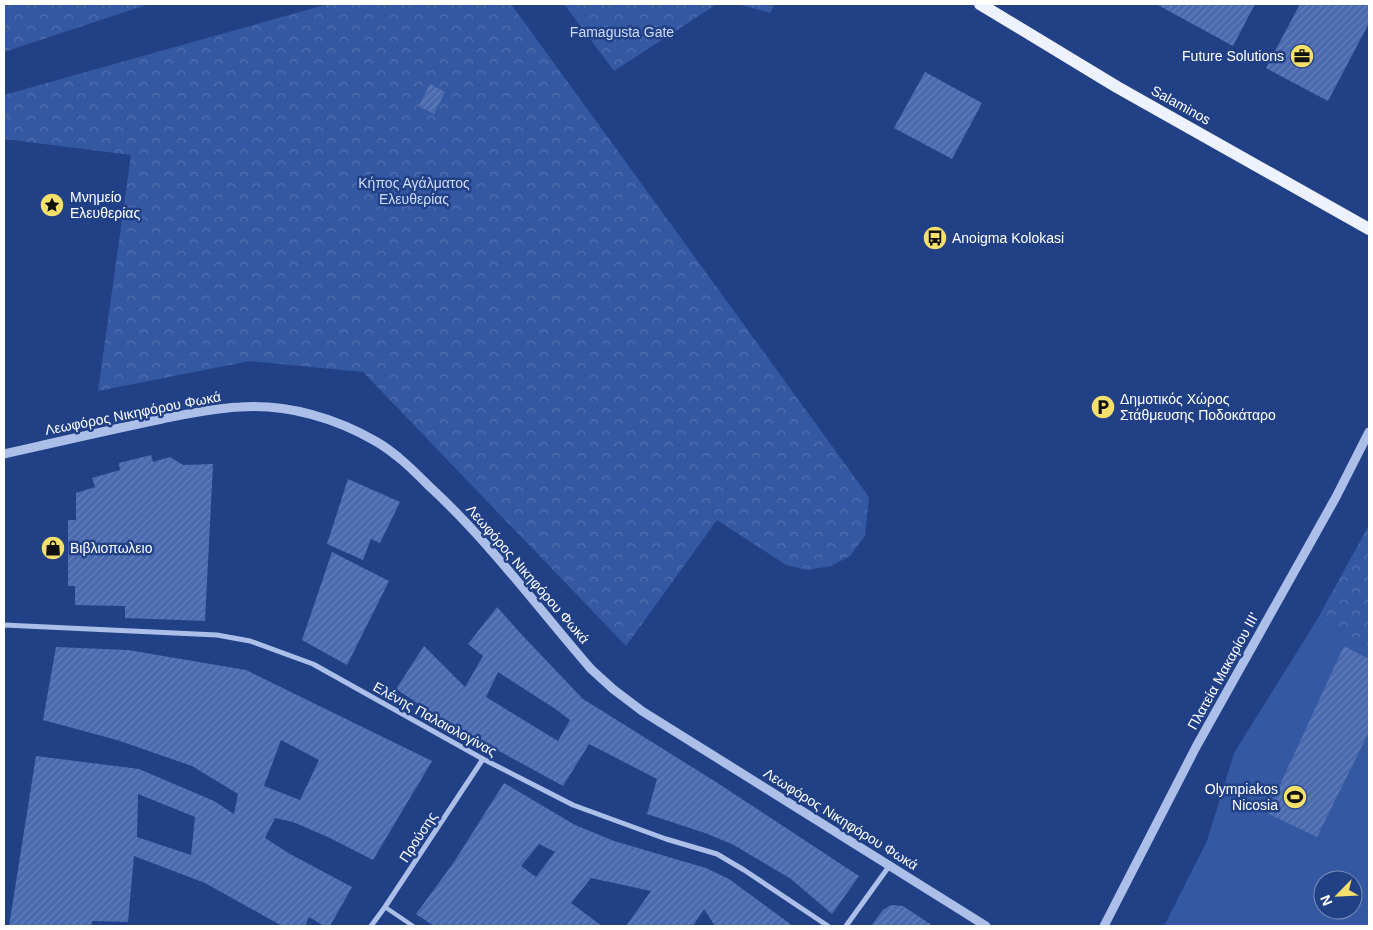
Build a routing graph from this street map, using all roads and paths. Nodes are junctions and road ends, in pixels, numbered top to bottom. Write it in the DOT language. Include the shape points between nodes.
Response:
graph roads {
  1 [pos="980,4"];
  2 [pos="1369,229"];
  3 [pos="1369,432"];
  4 [pos="4,454"];
  5 [pos="4,626"];
  6 [pos="483,759"];
  7 [pos="890,865"];
  8 [pos="385,907"];
  9 [pos="371,926"];
  10 [pos="413,926"];
  11 [pos="828,926"];
  12 [pos="846,926"];
  13 [pos="986,926"];
  14 [pos="1104,926"];
  1 -- 2 [label="main road, Salaminos" via="1118,87"];
  3 -- 14 [label="street, Πλατεία Μακαρίου ΙΙΙ'" via="1336,498 1196,747"];
  4 -- 7 [label="street, Λεωφόρος Νικηφόρου Φωκά" via="150,421 241,406 275,407 318,415 354,430 399,457 451,506 591,669 613,689"];
  5 -- 6 [label="street, Ελένης Παλαιολογίνας" via="217,635 250,641 313,664"];
  6 -- 8 [label="street, Προύσης"];
  6 -- 11 [label="street, Ελένης Παλαιολογίνας" via="573,805 666,840 718,854"];
  7 -- 12 [label="street"];
  7 -- 13 [label="street, Λεωφόρος Νικηφόρου Φωκά"];
  8 -- 9 [label="street, Προύσης"];
  8 -- 10 [label="street"];
}
